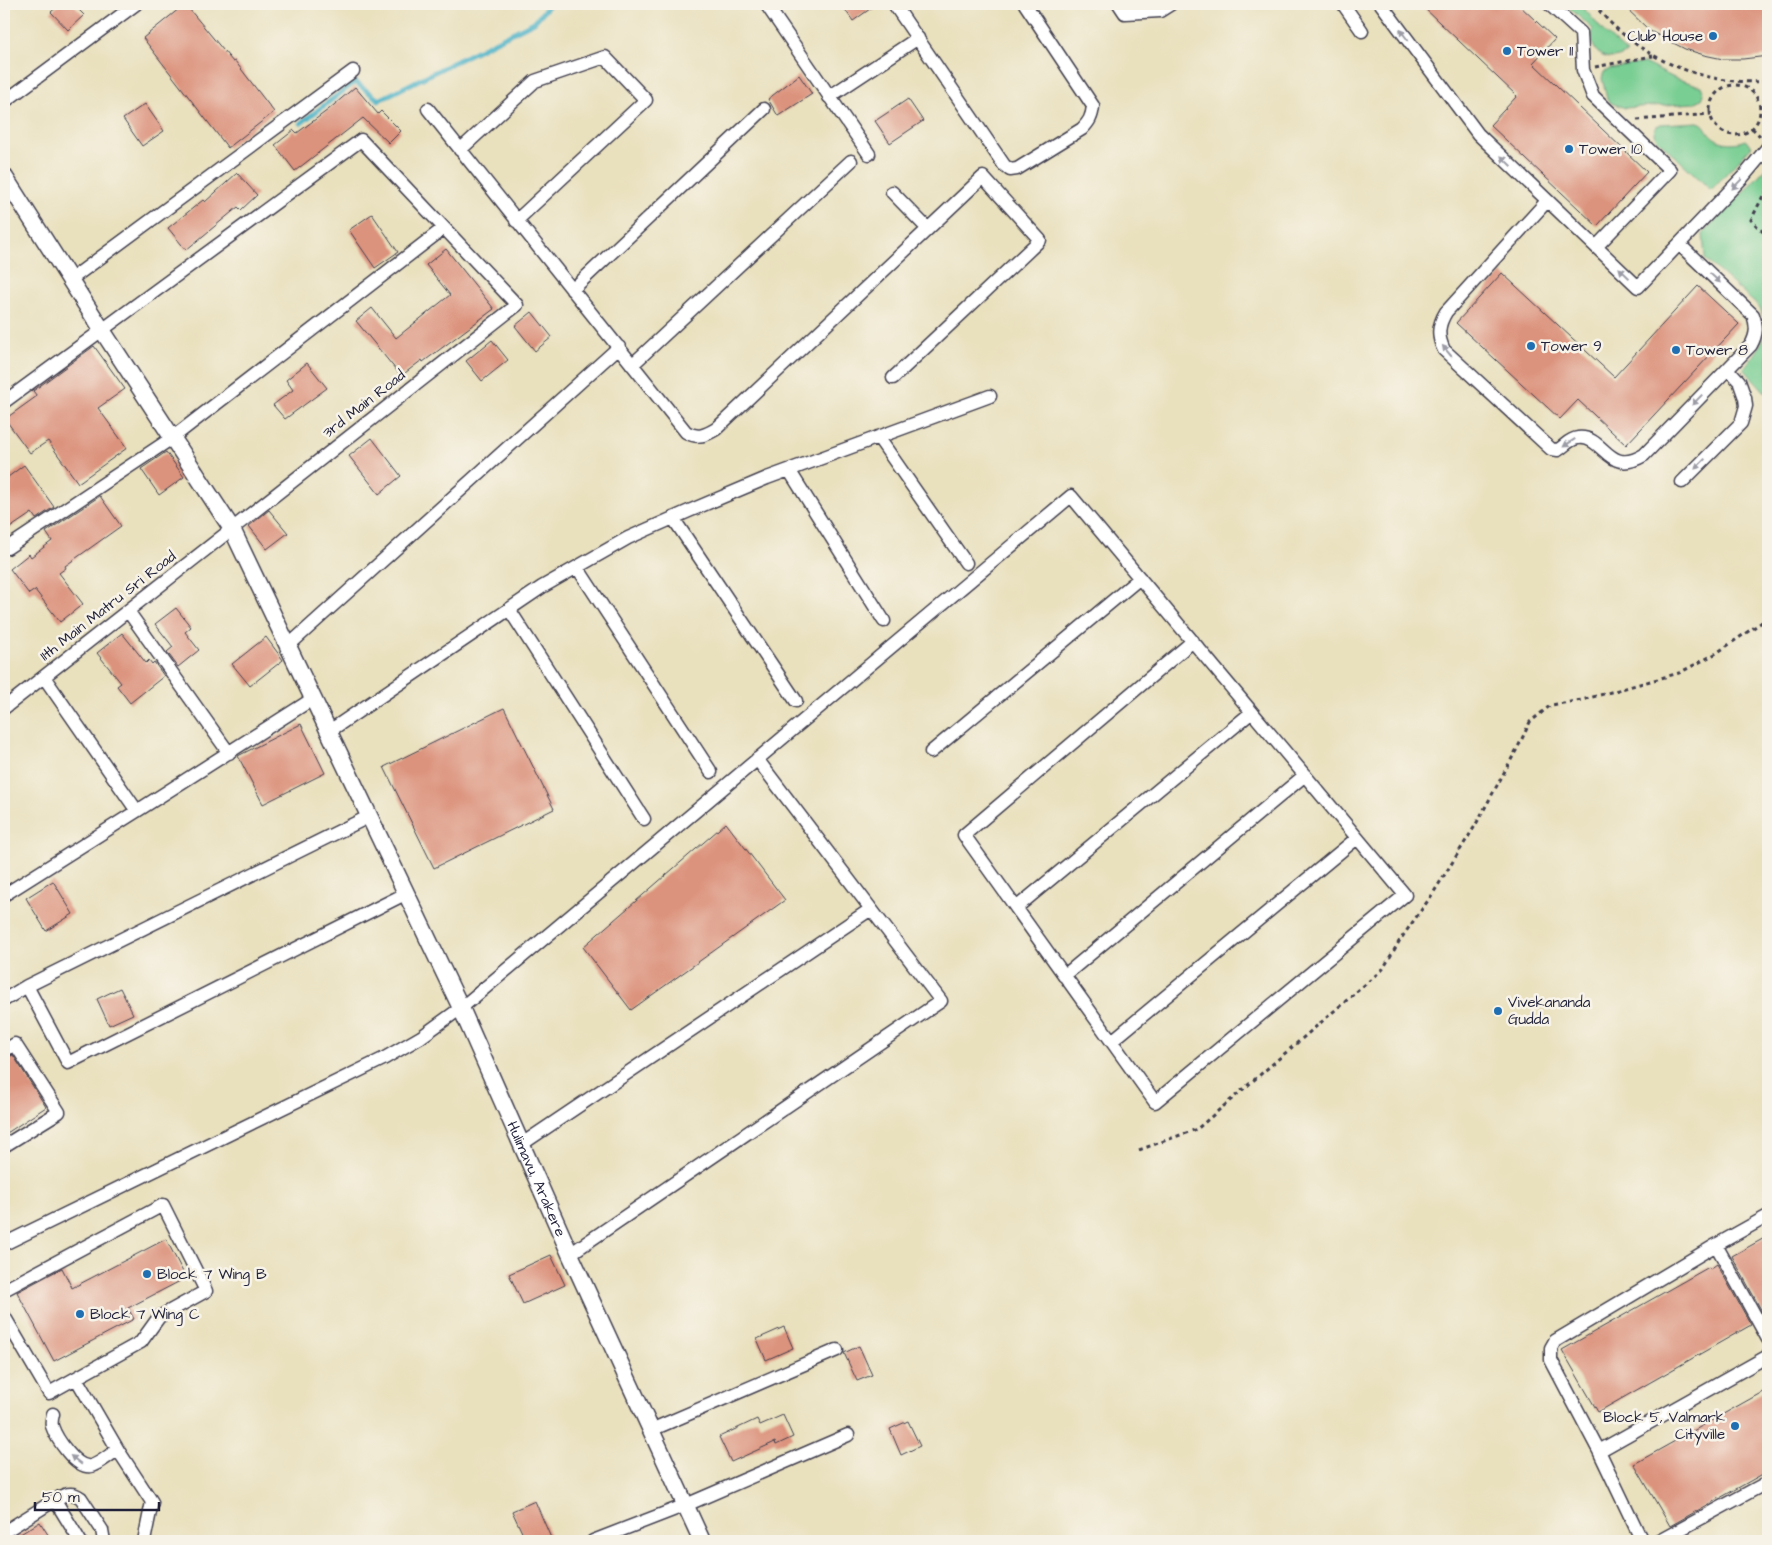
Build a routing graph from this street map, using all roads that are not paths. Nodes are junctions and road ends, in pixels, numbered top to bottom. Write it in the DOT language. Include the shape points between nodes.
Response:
graph roads {
  1 [pos="136,4"];
  2 [pos="766,4"];
  3 [pos="894,4"];
  4 [pos="1025,4"];
  5 [pos="1119,4"];
  6 [pos="1171,4"];
  7 [pos="1343,4"];
  8 [pos="1382,4"];
  9 [pos="1550,4"];
  10 [pos="1362,31"];
  11 [pos="918,38"];
  12 [pos="353,71"];
  13 [pos="830,97"];
  14 [pos="4,102"];
  15 [pos="764,109"];
  16 [pos="428,110"];
  17 [pos="1768,147"];
  18 [pos="460,150"];
  19 [pos="869,154"];
  20 [pos="851,161"];
  21 [pos="4,176"];
  22 [pos="892,192"];
  23 [pos="1547,200"];
  24 [pos="516,221"];
  25 [pos="444,228"];
  26 [pos="928,229"];
  27 [pos="1679,244"];
  28 [pos="1596,246"];
  29 [pos="70,280"];
  30 [pos="572,290"];
  31 [pos="102,330"];
  32 [pos="618,347"];
  33 [pos="632,365"];
  34 [pos="1728,369"];
  35 [pos="893,378"];
  36 [pos="990,396"];
  37 [pos="4,402"];
  38 [pos="878,437"];
  39 [pos="172,438"];
  40 [pos="789,470"];
  41 [pos="1682,482"];
  42 [pos="673,518"];
  43 [pos="232,529"];
  44 [pos="6,548"];
  45 [pos="966,563"];
  46 [pos="578,567"];
  47 [pos="1140,578"];
  48 [pos="509,609"];
  49 [pos="128,611"];
  50 [pos="884,621"];
  51 [pos="1193,641"];
  52 [pos="288,646"];
  53 [pos="44,677"];
  54 [pos="314,698"];
  55 [pos="796,701"];
  56 [pos="4,708"];
  57 [pos="1252,712"];
  58 [pos="328,732"];
  59 [pos="931,752"];
  60 [pos="229,753"];
  61 [pos="758,759"];
  62 [pos="711,772"];
  63 [pos="1305,775"];
  64 [pos="137,812"];
  65 [pos="370,816"];
  66 [pos="644,819"];
  67 [pos="1357,838"];
  68 [pos="407,893"];
  69 [pos="4,894"];
  70 [pos="1016,908"];
  71 [pos="870,909"];
  72 [pos="1064,976"];
  73 [pos="27,986"];
  74 [pos="4,1000"];
  75 [pos="461,1008"];
  76 [pos="1112,1042"];
  77 [pos="4,1051"];
  78 [pos="522,1144"];
  79 [pos="4,1146"];
  80 [pos="1768,1216"];
  81 [pos="4,1244"];
  82 [pos="1716,1245"];
  83 [pos="570,1254"];
  84 [pos="4,1290"];
  85 [pos="4,1316"];
  86 [pos="1768,1339"];
  87 [pos="837,1350"];
  88 [pos="1768,1356"];
  89 [pos="76,1378"];
  90 [pos="53,1414"];
  91 [pos="651,1430"];
  92 [pos="848,1435"];
  93 [pos="118,1450"];
  94 [pos="1599,1451"];
  95 [pos="1768,1482"];
  96 [pos="55,1500"];
  97 [pos="686,1505"];
  98 [pos="4,1532"];
  99 [pos="80,1541"];
  100 [pos="104,1541"];
  101 [pos="144,1541"];
  102 [pos="593,1541"];
  103 [pos="702,1541"];
  104 [pos="1642,1541"];
  105 [pos="1659,1541"];
  1 -- 14 [label="street"];
  2 -- 13 [label="street"];
  3 -- 11 [label="street"];
  4 -- 11 [label="street" via="1093,106 1089,122 1082,129 1017,169 1010,170 1004,165"];
  5 -- 6 [label="street" via="1125,13 1160,11"];
  7 -- 10 [label="street"];
  23 -- 8 [label="street, one-way" via="1478,134"];
  9 -- 28 [label="street" via="1581,33 1583,70 1593,96 1670,170"];
  11 -- 13 [label="street"];
  12 -- 29 [label="street"];
  13 -- 19 [label="street"];
  15 -- 30 [label="street"];
  16 -- 18 [label="street"];
  17 -- 27 [label="street, one-way"];
  18 -- 24 [label="street"];
  18 -- 24 [label="street" via="536,81 605,57 646,100"];
  20 -- 33 [label="street"];
  21 -- 29 [label="street, Hulimavu, Arakere"];
  22 -- 26 [label="street"];
  23 -- 28 [label="street"];
  34 -- 23 [label="street, one-way" via="1644,455 1637,460 1620,461 1612,459 1593,442 1583,438 1574,439 1558,450 1551,449 1451,357 1440,342 1438,333 1442,318"];
  24 -- 30 [label="street"];
  25 -- 31 [label="street" via="361,140"];
  25 -- 39 [label="street"];
  25 -- 43 [label="street, 3rd Main Road" via="516,305"];
  26 -- 33 [label="street" via="716,429 704,436 692,436 686,432"];
  26 -- 35 [label="street" via="983,177 1040,240"];
  27 -- 28 [label="street, one-way" via="1638,287"];
  27 -- 34 [label="street, one-way" via="1748,309 1756,323 1751,345"];
  29 -- 31 [label="street, Hulimavu, Arakere"];
  30 -- 32 [label="street"];
  31 -- 37 [label="street"];
  31 -- 39 [label="street, Hulimavu, Arakere"];
  32 -- 33 [label="street"];
  32 -- 52 [label="street"];
  34 -- 41 [label="street, one-way" via="1739,381 1745,398 1741,423"];
  36 -- 38 [label="street"];
  38 -- 40 [label="street"];
  38 -- 45 [label="street"];
  39 -- 43 [label="street, Hulimavu, Arakere"];
  39 -- 44 [label="street"];
  40 -- 42 [label="street"];
  40 -- 50 [label="street"];
  42 -- 46 [label="street" via="628,538"];
  42 -- 55 [label="street"];
  43 -- 49 [label="street, 11th Main Matru Sri Road"];
  43 -- 52 [label="street, Hulimavu, Arakere"];
  46 -- 48 [label="street"];
  46 -- 62 [label="street"];
  47 -- 51 [label="street"];
  47 -- 59 [label="street"];
  47 -- 61 [label="street" via="1071,496"];
  48 -- 58 [label="street"];
  48 -- 66 [label="street"];
  49 -- 53 [label="street, 11th Main Matru Sri Road"];
  49 -- 60 [label="street"];
  51 -- 57 [label="street"];
  51 -- 70 [label="street" via="964,835"];
  52 -- 54 [label="street, Hulimavu, Arakere"];
  53 -- 56 [label="street, 11th Main Matru Sri Road"];
  53 -- 64 [label="street"];
  54 -- 58 [label="street, Hulimavu, Arakere"];
  54 -- 60 [label="street"];
  57 -- 63 [label="street"];
  57 -- 70 [label="street"];
  58 -- 65 [label="street, Hulimavu, Arakere"];
  60 -- 64 [label="street"];
  61 -- 71 [label="street"];
  61 -- 75 [label="street"];
  63 -- 67 [label="street"];
  63 -- 72 [label="street"];
  64 -- 69 [label="street"];
  65 -- 68 [label="street, Hulimavu, Arakere"];
  65 -- 73 [label="street"];
  67 -- 76 [label="street"];
  67 -- 76 [label="street" via="1405,895 1155,1102"];
  68 -- 73 [label="street" via="68,1063"];
  68 -- 75 [label="street, Hulimavu, Arakere"];
  70 -- 72 [label="street"];
  71 -- 78 [label="street"];
  71 -- 83 [label="street" via="941,1001"];
  72 -- 76 [label="street"];
  73 -- 74 [label="street"];
  75 -- 78 [label="street, Hulimavu, Arakere"];
  75 -- 81 [label="street" via="383,1059"];
  77 -- 79 [label="street" via="15,1044 58,1112"];
  78 -- 83 [label="street, Hulimavu, Arakere"];
  80 -- 82 [label="street"];
  82 -- 86 [label="street"];
  82 -- 94 [label="street" via="1555,1341 1551,1348 1551,1360"];
  83 -- 91 [label="street, Hulimavu, Arakere"];
  84 -- 89 [label="street" via="163,1205 206,1291 159,1317 141,1342"];
  85 -- 89 [label="street" via="49,1393"];
  87 -- 91 [label="street"];
  88 -- 94 [label="street"];
  89 -- 93 [label="street"];
  93 -- 90 [label="street, one-way" via="92,1466 82,1465 72,1458 52,1427"];
  91 -- 97 [label="street, Hulimavu, Arakere"];
  92 -- 97 [label="street"];
  93 -- 101 [label="street" via="152,1502"];
  94 -- 104 [label="street"];
  95 -- 105 [label="street"];
  96 -- 98 [label="street"];
  96 -- 99 [label="street"];
  96 -- 100 [label="street" via="68,1493 81,1498 102,1530"];
  97 -- 102 [label="street"];
  97 -- 103 [label="street, Hulimavu, Arakere"];
}
